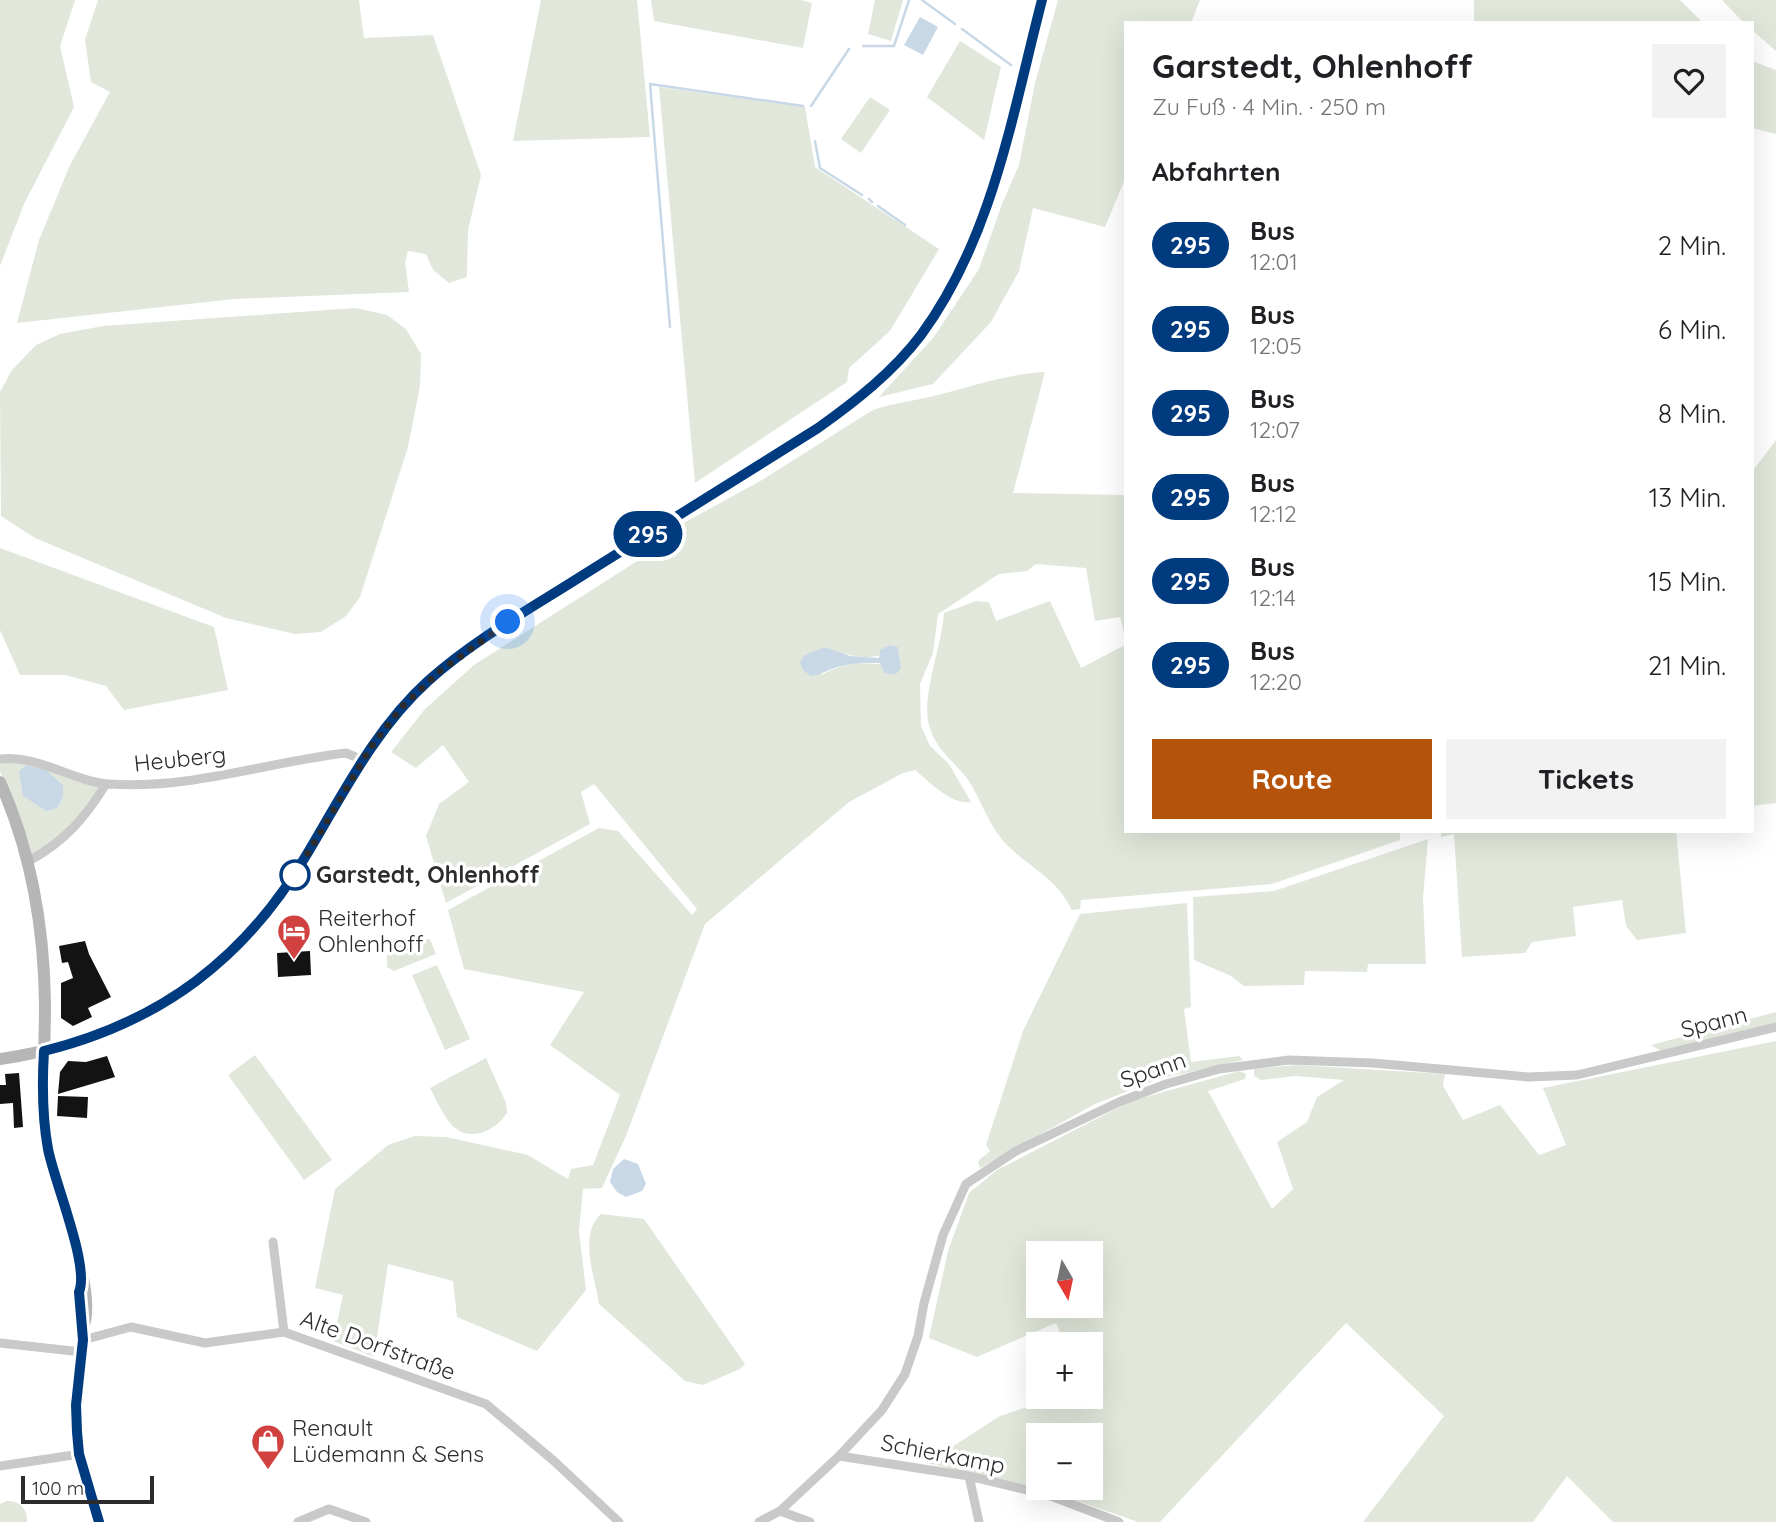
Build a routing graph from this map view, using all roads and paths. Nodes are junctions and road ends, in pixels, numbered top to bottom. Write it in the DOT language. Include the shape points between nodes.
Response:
graph roads {
  1 [pos="1042,0"];
  2 [pos="0,758"];
  3 [pos="363,760"];
  4 [pos="0,782"];
  5 [pos="106,784"];
  6 [pos="29,861"];
  7 [pos="1776,1027"];
  8 [pos="44,1051"];
  9 [pos="0,1059"];
  10 [pos="274,1242"];
  11 [pos="284,1332"];
  12 [pos="83,1340"];
  13 [pos="0,1342"];
  14 [pos="79,1454"];
  15 [pos="839,1456"];
  16 [pos="0,1466"];
  17 [pos="970,1476"];
  18 [pos="780,1511"];
  19 [pos="99,1522"];
  20 [pos="298,1522"];
  21 [pos="366,1522"];
  22 [pos="619,1522"];
  23 [pos="759,1522"];
  24 [pos="810,1522"];
  25 [pos="979,1522"];
  26 [pos="1119,1522"];
  1 -- 3 [label="main road" via="992,192 972,249 941,306 899,360 864,394 818,428 476,643 403,706"];
  2 -- 5 [label="street, Heuberg" via="31,762"];
  3 -- 5 [label="street, Heuberg" via="346,753 161,784"];
  3 -- 8 [label="main road" via="273,907 208,974 121,1026"];
  4 -- 6 [label="main road"];
  5 -- 6 [label="street" via="88,813 54,848"];
  6 -- 8 [label="main road" via="43,941"];
  7 -- 15 [label="street, Spann" via="1577,1075 1528,1077 1289,1060 1219,1069 1119,1102 1016,1151 966,1184 943,1235 905,1374 882,1410"];
  8 -- 9 [label="main road"];
  8 -- 12 [label="main road" via="48,1146 76,1248"];
  10 -- 11 [label="street"];
  11 -- 12 [label="street, Alte Dorfstraße" via="205,1343 131,1327"];
  11 -- 22 [label="street, Alte Dorfstraße" via="486,1404"];
  12 -- 13 [label="street, Alte Dorfstraße"];
  12 -- 14 [label="main road" via="76,1405"];
  14 -- 16 [label="street"];
  14 -- 19 [label="main road"];
  15 -- 17 [label="street, Schierkamp"];
  15 -- 18 [label="street, Spann"];
  17 -- 25 [label="street"];
  17 -- 26 [label="street, Schierkamp" via="1048,1495"];
  18 -- 23 [label="street, Spann"];
  18 -- 24 [label="street"];
  20 -- 21 [label="street" via="329,1509"];
}
